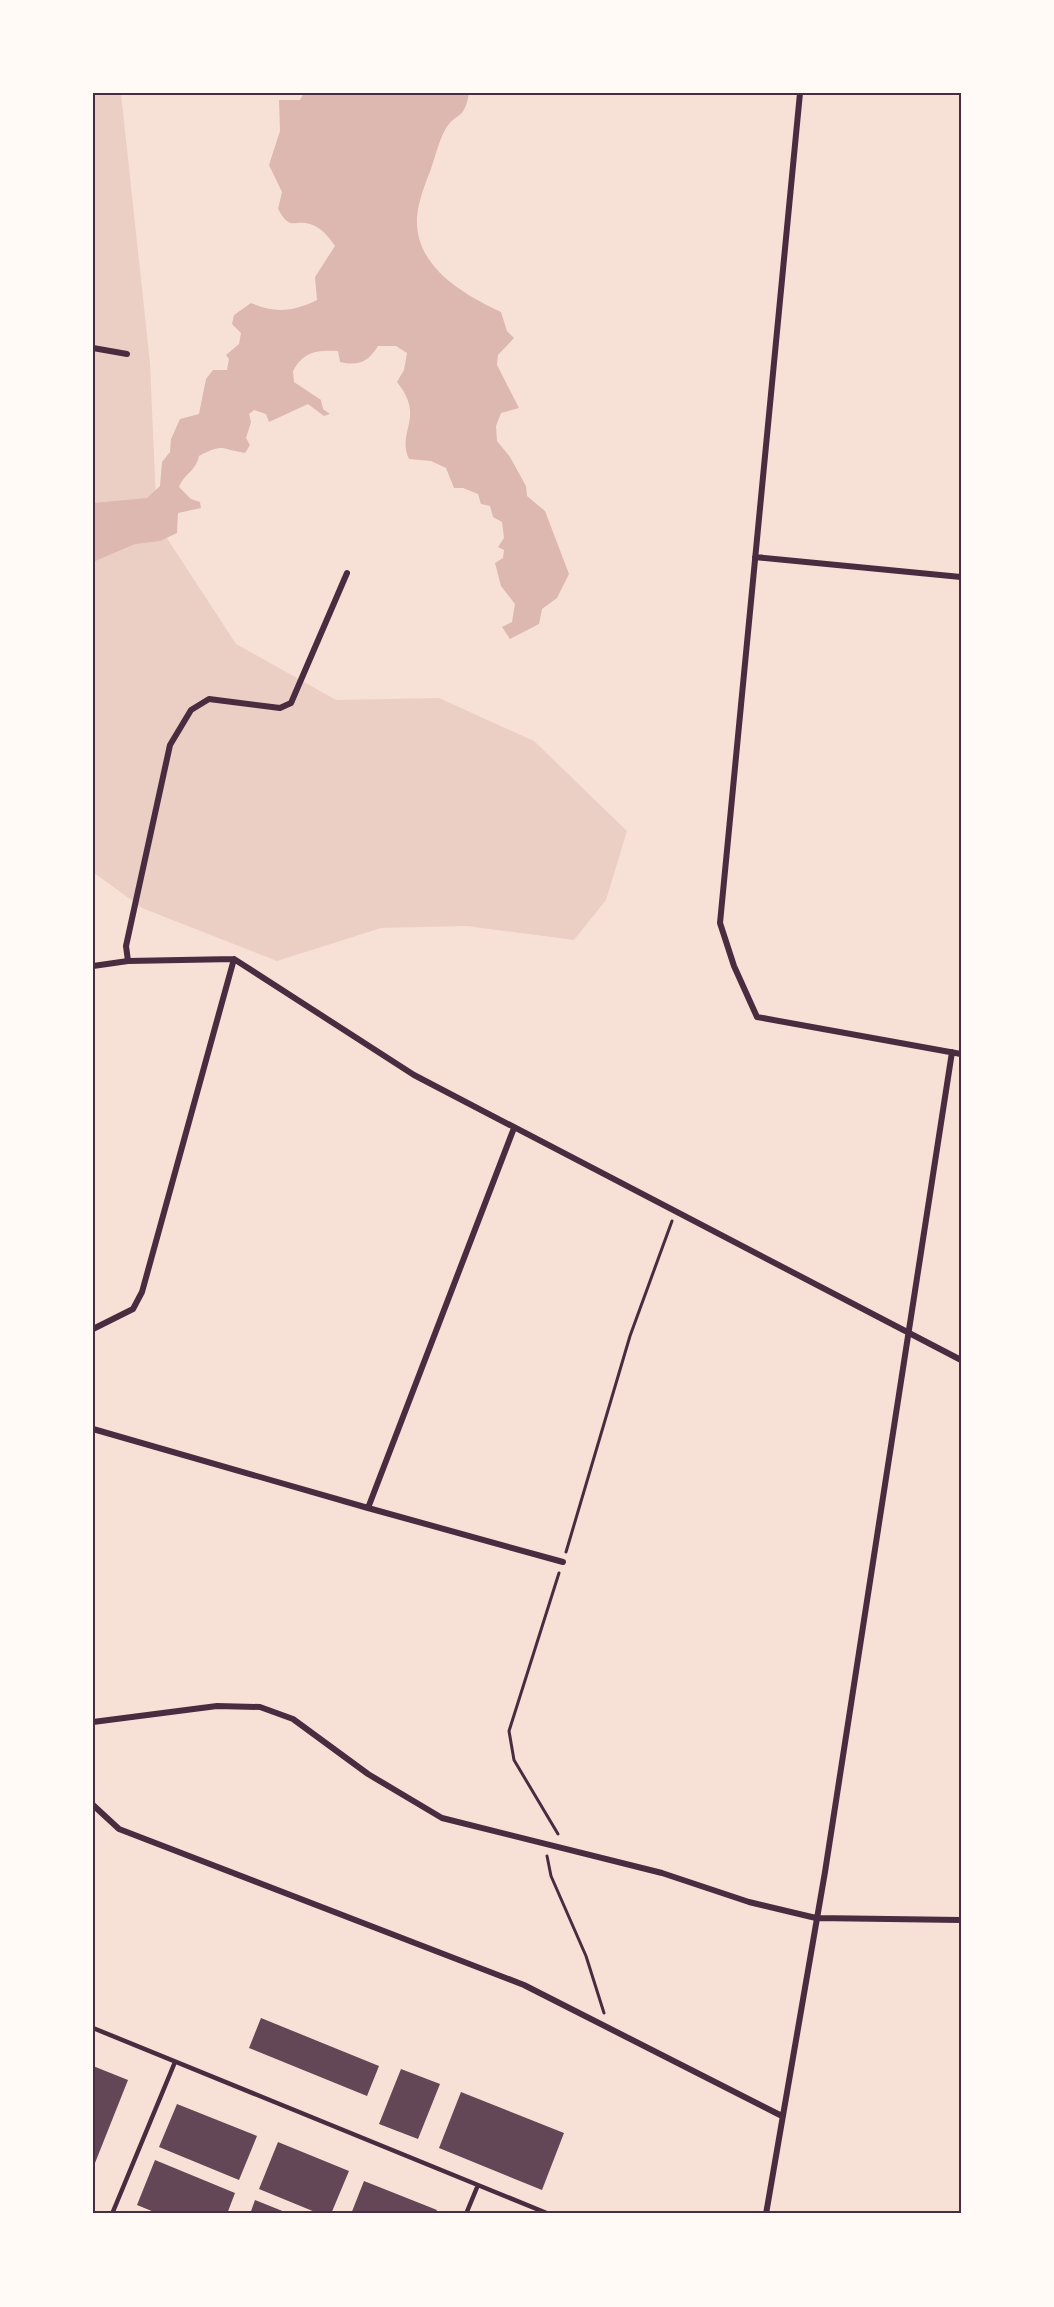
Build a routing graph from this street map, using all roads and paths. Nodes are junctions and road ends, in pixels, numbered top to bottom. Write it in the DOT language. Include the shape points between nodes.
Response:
graph roads {
  1 [pos="800,93"];
  2 [pos="93,348"];
  3 [pos="127,354"];
  4 [pos="754,558"];
  5 [pos="347,573"];
  6 [pos="961,577"];
  7 [pos="234,959"];
  8 [pos="128,961"];
  9 [pos="93,966"];
  10 [pos="952,1052"];
  11 [pos="961,1054"];
  12 [pos="514,1128"];
  13 [pos="675,1213"];
  14 [pos="93,1329"];
  15 [pos="908,1333"];
  16 [pos="961,1360"];
  17 [pos="93,1429"];
  18 [pos="368,1508"];
  19 [pos="563,1562"];
  20 [pos="93,1722"];
  21 [pos="93,1805"];
  22 [pos="550,1844"];
  23 [pos="563,1847"];
  24 [pos="816,1917"];
  25 [pos="961,1920"];
  26 [pos="93,2028"];
  27 [pos="609,2029"];
  28 [pos="175,2062"];
  29 [pos="782,2116"];
  30 [pos="478,2185"];
  31 [pos="112,2214"];
  32 [pos="466,2214"];
  33 [pos="549,2214"];
  34 [pos="766,2214"];
  1 -- 4 [label="street"];
  2 -- 3 [label="street"];
  4 -- 6 [label="street"];
  4 -- 10 [label="street" via="720,922 734,966 757,1017"];
  5 -- 8 [label="street" via="291,703 280,708 208,699 191,710 170,745 126,946"];
  7 -- 8 [label="street"];
  7 -- 12 [label="street" via="414,1075"];
  7 -- 14 [label="street" via="142,1292 133,1309"];
  8 -- 9 [label="street"];
  10 -- 11 [label="street"];
  10 -- 15 [label="street"];
  12 -- 13 [label="street"];
  12 -- 18 [label="street"];
  13 -- 15 [label="street"];
  13 -- 19 [label="path" via="630,1336"];
  15 -- 16 [label="street"];
  15 -- 24 [label="street"];
  17 -- 18 [label="street"];
  18 -- 19 [label="street"];
  19 -- 23 [label="path" via="509,1731 514,1760"];
  20 -- 22 [label="street" via="217,1706 260,1707 293,1719 368,1774 442,1818"];
  21 -- 27 [label="street" via="118,1829 524,1985"];
  22 -- 23 [label="street"];
  22 -- 27 [label="path" via="547,1857 551,1876 586,1956"];
  23 -- 24 [label="street" via="662,1873 749,1902"];
  24 -- 25 [label="street"];
  24 -- 29 [label="street"];
  26 -- 28 [label="lane"];
  27 -- 29 [label="street"];
  28 -- 30 [label="lane"];
  28 -- 31 [label="lane"];
  29 -- 34 [label="street"];
  30 -- 32 [label="lane"];
  30 -- 33 [label="lane"];
}
